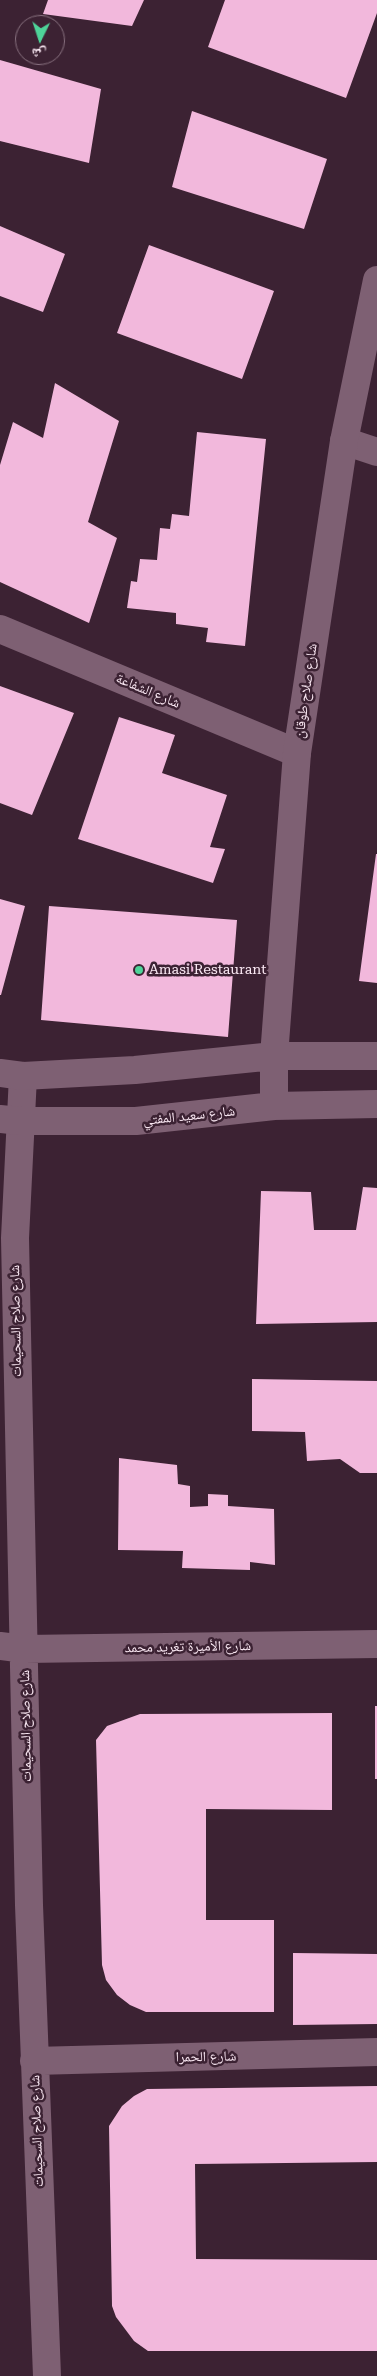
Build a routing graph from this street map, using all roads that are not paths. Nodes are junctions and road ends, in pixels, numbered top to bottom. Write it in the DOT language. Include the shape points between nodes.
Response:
graph roads {
  1 [pos="377,280"];
  2 [pos="344,441"];
  3 [pos="377,452"];
  4 [pos="0,629"];
  5 [pos="297,753"];
  6 [pos="274,1056"];
  7 [pos="377,1056"];
  8 [pos="12,1074"];
  9 [pos="377,1104"];
  10 [pos="274,1106"];
  11 [pos="10,1120"];
  12 [pos="377,1644"];
  13 [pos="13,1648"];
  14 [pos="377,2052"];
  15 [pos="34,2061"];
  16 [pos="47,2376"];
  1 -- 2 [label="street, شارع صلاح طوقان"];
  2 -- 3 [label="street"];
  2 -- 5 [label="street, شارع صلاح طوقان"];
  4 -- 5 [label="street, شارع الشفاعة"];
  5 -- 6 [label="street, شارع صلاح طوقان"];
  6 -- 7 [label="street"];
  6 -- 8 [label="street" via="135,1070"];
  6 -- 10 [label="street, شارع صلاح طوقان"];
  8 -- 11 [label="street, شارع صلاح السحيمات"];
  9 -- 10 [label="street, شارع سعيد المفتي"];
  10 -- 11 [label="street, شارع سعيد المفتي" via="136,1122"];
  11 -- 13 [label="street, شارع صلاح السحيمات" via="19,1494"];
  12 -- 13 [label="street, شارع الأميرة تغريد محمد"];
  13 -- 15 [label="street, شارع صلاح السحيمات" via="29,1905"];
  14 -- 15 [label="street, شارع الحمرا"];
  15 -- 16 [label="street, شارع صلاح السحيمات"];
}
